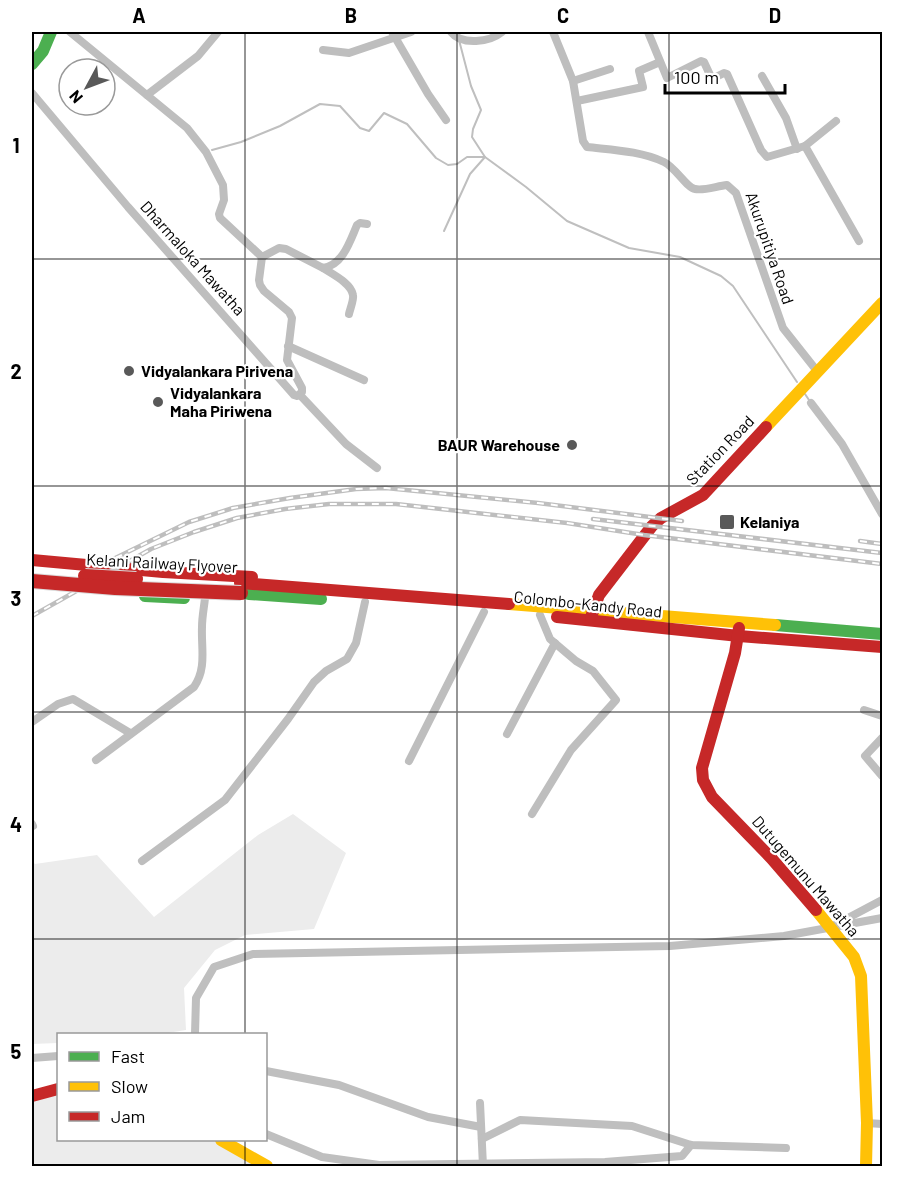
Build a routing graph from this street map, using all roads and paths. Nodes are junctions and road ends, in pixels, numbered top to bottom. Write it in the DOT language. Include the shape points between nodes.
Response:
graph roads {
  1 [pos="51,32"];
  2 [pos="70,32"];
  3 [pos="218,32"];
  4 [pos="411,32"];
  5 [pos="502,32"];
  6 [pos="553,32"];
  7 [pos="648,32"];
  8 [pos="452,34"];
  9 [pos="393,35"];
  10 [pos="323,50"];
  11 [pos="660,62"];
  12 [pos="32,64"];
  13 [pos="610,69"];
  14 [pos="762,76"];
  15 [pos="573,81"];
  16 [pos="32,93"];
  17 [pos="147,95"];
  18 [pos="577,101"];
  19 [pos="446,120"];
  20 [pos="836,121"];
  21 [pos="801,147"];
  22 [pos="367,224"];
  23 [pos="859,241"];
  24 [pos="262,257"];
  25 [pos="323,268"];
  26 [pos="882,303"];
  27 [pos="349,315"];
  28 [pos="288,346"];
  29 [pos="817,371"];
  30 [pos="364,380"];
  31 [pos="300,395"];
  32 [pos="377,468"];
  33 [pos="34,564"];
  34 [pos="163,572"];
  35 [pos="34,585"];
  36 [pos="240,588"];
  37 [pos="291,591"];
  38 [pos="162,597"];
  39 [pos="205,598"];
  40 [pos="365,602"];
  41 [pos="484,612"];
  42 [pos="540,615"];
  43 [pos="591,615"];
  44 [pos="739,629"];
  45 [pos="882,634"];
  46 [pos="555,643"];
  47 [pos="882,647"];
  48 [pos="864,710"];
  49 [pos="882,716"];
  50 [pos="32,722"];
  51 [pos="130,734"];
  52 [pos="507,734"];
  53 [pos="882,738"];
  54 [pos="96,760"];
  55 [pos="409,761"];
  56 [pos="882,776"];
  57 [pos="532,814"];
  58 [pos="142,861"];
  59 [pos="882,900"];
  60 [pos="831,927"];
  61 [pos="57,1089"];
  62 [pos="32,1096"];
  63 [pos="867,1123"];
  64 [pos="882,1124"];
  65 [pos="223,1141"];
  66 [pos="267,1167"];
  67 [pos="866,1167"];
  1 -- 12 [label="main road"];
  2 -- 17 [label="street"];
  3 -- 17 [label="street" via="198,56"];
  4 -- 9 [label="street"];
  5 -- 8 [label="street" via="473,41"];
  6 -- 15 [label="street, Akurupitiya Road"];
  7 -- 11 [label="street"];
  9 -- 10 [label="street" via="349,53"];
  9 -- 19 [label="street"];
  11 -- 18 [label="street" via="639,71 643,87"];
  11 -- 21 [label="street" via="669,78 701,61 713,78 727,74 767,157"];
  13 -- 15 [label="street"];
  14 -- 21 [label="street"];
  15 -- 18 [label="street, Akurupitiya Road"];
  16 -- 31 [label="street, Dharmaloka Mawatha" via="286,387"];
  17 -- 24 [label="street" via="187,128 206,152 223,185 220,218"];
  18 -- 29 [label="street, Akurupitiya Road" via="587,147 662,161 696,190 727,184 732,187 783,328"];
  20 -- 21 [label="street"];
  21 -- 23 [label="street"];
  22 -- 25 [label="street" via="360,222 344,253 331,266"];
  24 -- 25 [label="street" via="279,248 286,249"];
  24 -- 28 [label="street" via="260,285 292,318"];
  25 -- 27 [label="street" via="353,293"];
  26 -- 29 [label="main road, Station Road"];
  28 -- 30 [label="street"];
  28 -- 31 [label="street" via="287,360 302,388"];
  29 -- 43 [label="main road, Station Road" via="703,495 652,526 599,595"];
  31 -- 32 [label="street, Dharmaloka Mawatha" via="346,444"];
  33 -- 34 [label="main road"];
  33 -- 35 [label="main road"];
  33 -- 36 [label="main road, Kelani Railway Flyover, bridge" via="135,579"];
  34 -- 37 [label="main road" via="257,578"];
  34 -- 38 [label="main road"];
  35 -- 36 [label="main road, Kelani Railway Flyover, bridge"];
  35 -- 38 [label="main road"];
  36 -- 37 [label="main road, Kelani Railway Flyover"];
  37 -- 39 [label="main road" via="258,602"];
  37 -- 40 [label="main road, Colombo-Kandy Road"];
  37 -- 43 [label="main road, Colombo-Kandy Road"];
  38 -- 39 [label="main road"];
  39 -- 51 [label="street" via="200,679"];
  40 -- 41 [label="main road, Colombo-Kandy Road"];
  40 -- 58 [label="street" via="356,644 347,658 314,682 225,800"];
  41 -- 42 [label="main road, Colombo-Kandy Road"];
  41 -- 55 [label="street"];
  42 -- 43 [label="main road, Colombo-Kandy Road"];
  42 -- 46 [label="street"];
  43 -- 44 [label="main road, Colombo-Kandy Road"];
  44 -- 45 [label="main road, Colombo-Kandy Road"];
  44 -- 47 [label="main road, Colombo-Kandy Road"];
  44 -- 60 [label="main road, Dutugemunu Mawatha" via="705,757 703,780 712,797"];
  46 -- 52 [label="street"];
  46 -- 57 [label="street" via="593,671 616,700 571,750"];
  48 -- 49 [label="street"];
  50 -- 51 [label="street" via="73,699"];
  51 -- 54 [label="street"];
  53 -- 56 [label="street" via="865,756"];
  59 -- 60 [label="street"];
  60 -- 63 [label="main road, Dutugemunu Mawatha" via="854,957 861,976"];
  61 -- 62 [label="main road"];
  63 -- 64 [label="street"];
  63 -- 67 [label="main road, Dutugemunu Mawatha"];
  65 -- 66 [label="main road"];
}
